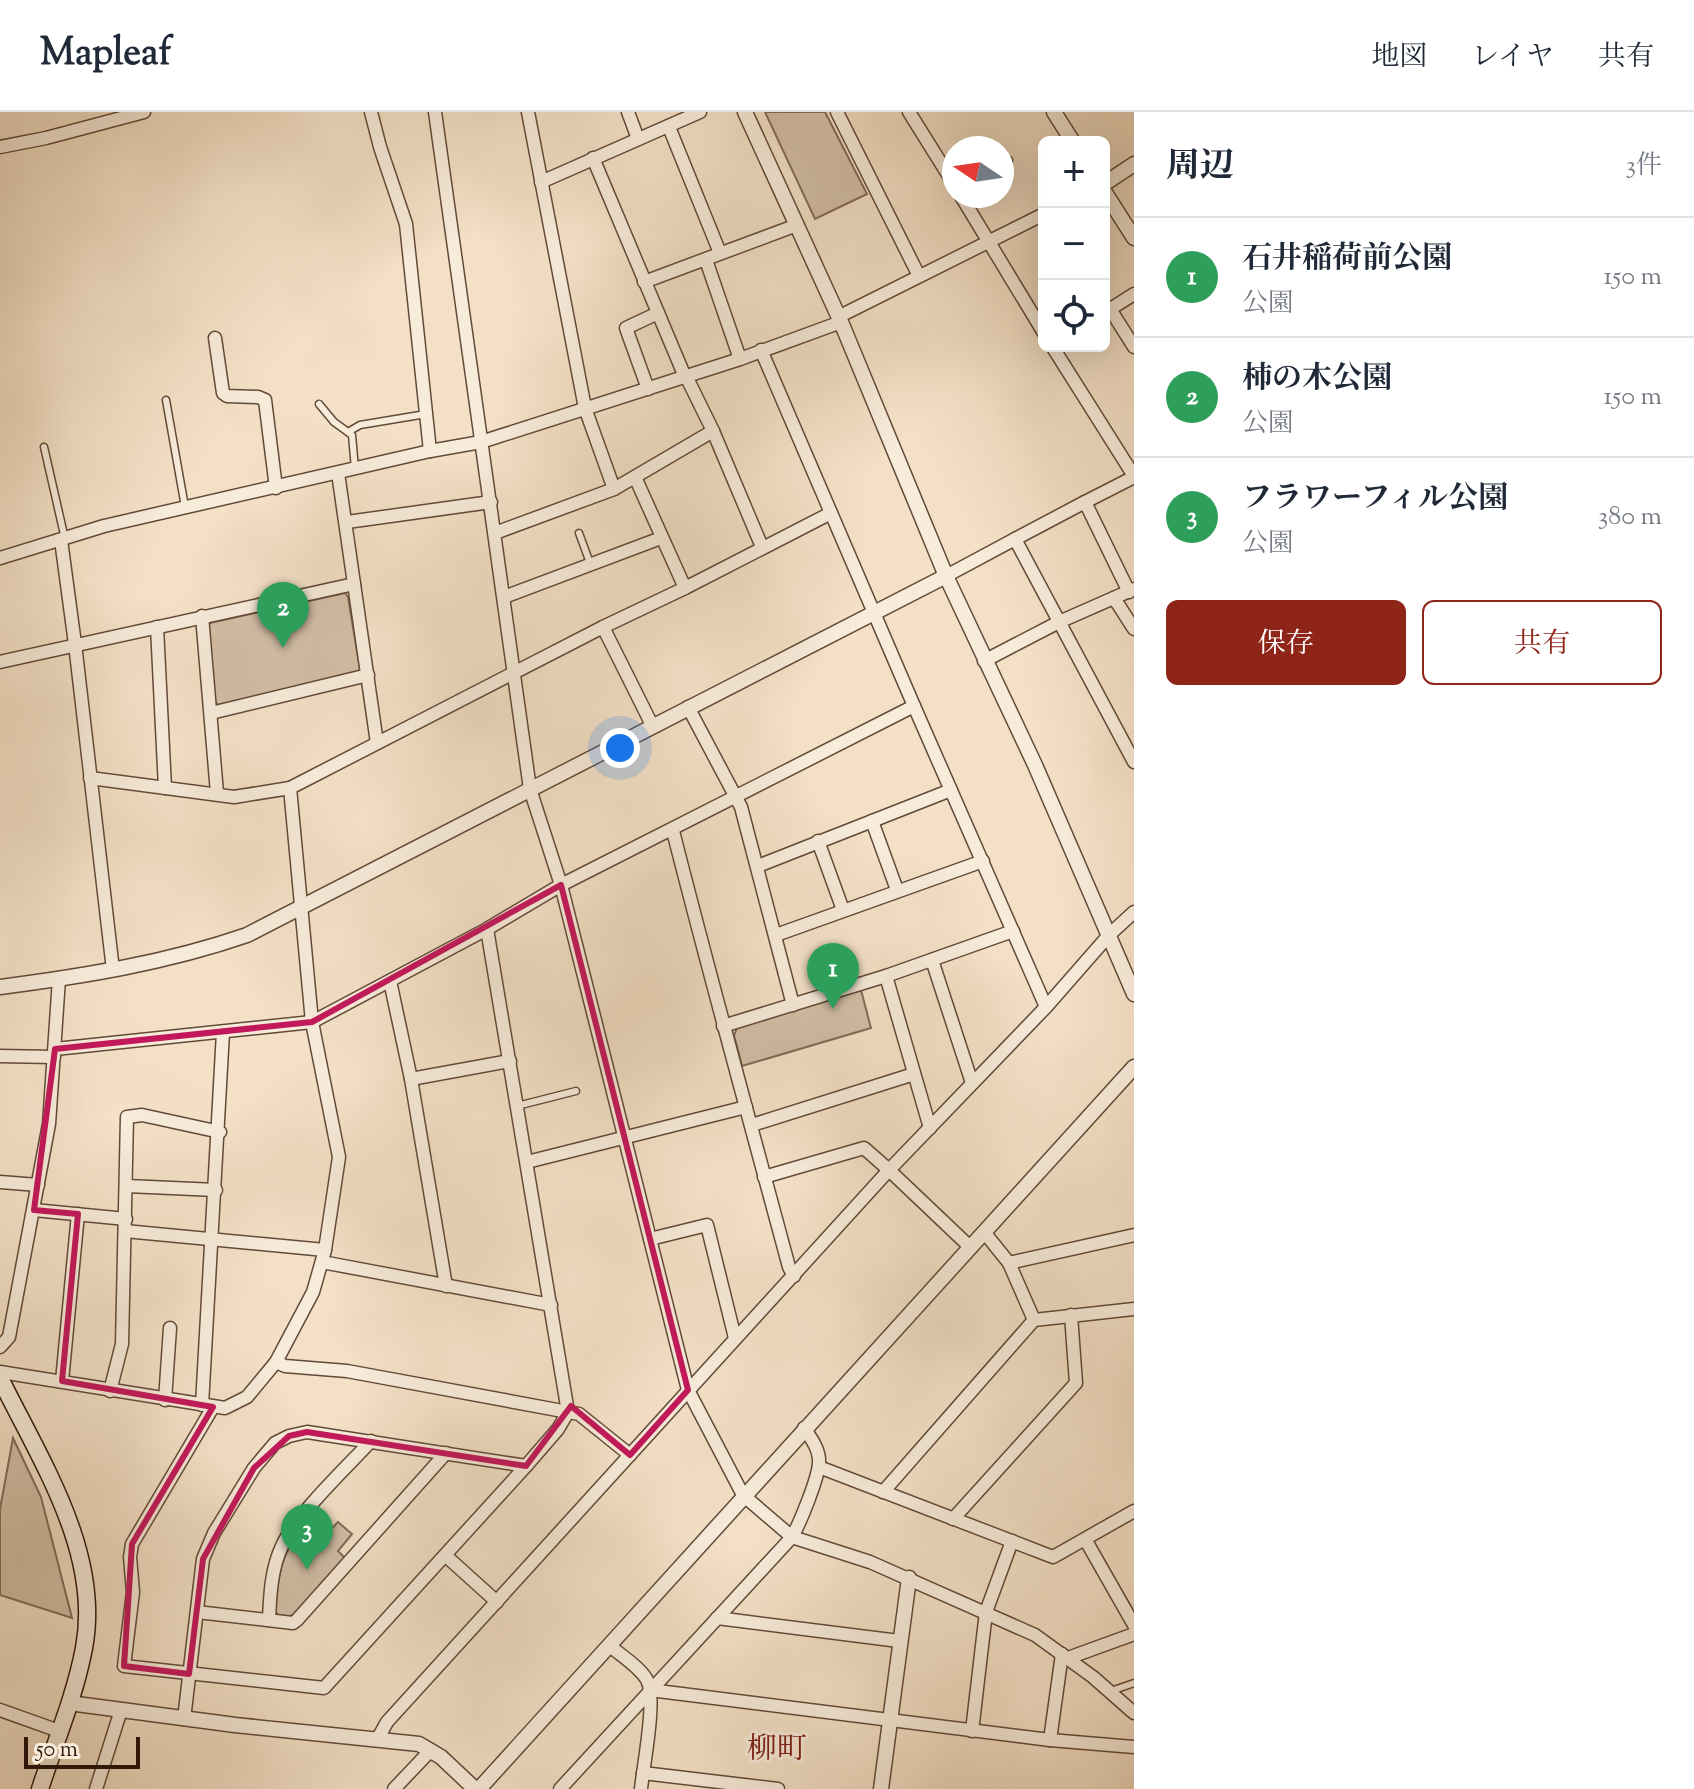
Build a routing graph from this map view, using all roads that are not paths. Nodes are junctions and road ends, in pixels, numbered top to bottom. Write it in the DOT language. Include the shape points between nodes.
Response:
graph roads {
  1 [pos="144,112"];
  2 [pos="371,112"];
  3 [pos="435,112"];
  4 [pos="528,112"];
  5 [pos="628,112"];
  6 [pos="700,112"];
  7 [pos="745,112"];
  8 [pos="837,112"];
  9 [pos="909,112"];
  10 [pos="1054,112"];
  11 [pos="669,127"];
  12 [pos="1069,136"];
  13 [pos="638,139"];
  14 [pos="0,147"];
  15 [pos="593,158"];
  16 [pos="1134,164"];
  17 [pos="942,165"];
  18 [pos="1110,180"];
  19 [pos="541,182"];
  20 [pos="1110,200"];
  21 [pos="969,208"];
  22 [pos="1038,217"];
  23 [pos="797,225"];
  24 [pos="1134,238"];
  25 [pos="990,241"];
  26 [pos="720,253"];
  27 [pos="706,260"];
  28 [pos="919,276"];
  29 [pos="644,282"];
  30 [pos="1134,294"];
  31 [pos="1110,309"];
  32 [pos="658,313"];
  33 [pos="1110,315"];
  34 [pos="839,320"];
  35 [pos="1038,323"];
  36 [pos="215,338"];
  37 [pos="1134,347"];
  38 [pos="761,350"];
  39 [pos="1056,352"];
  40 [pos="740,359"];
  41 [pos="686,376"];
  42 [pos="648,389"];
  43 [pos="166,400"];
  44 [pos="319,404"];
  45 [pos="585,408"];
  46 [pos="426,414"];
  47 [pos="713,431"];
  48 [pos="348,432"];
  49 [pos="481,442"];
  50 [pos="44,447"];
  51 [pos="430,451"];
  52 [pos="355,469"];
  53 [pos="338,473"];
  54 [pos="635,477"];
  55 [pos="1134,477"];
  56 [pos="276,488"];
  57 [pos="614,489"];
  58 [pos="491,502"];
  59 [pos="1085,502"];
  60 [pos="185,507"];
  61 [pos="831,513"];
  62 [pos="347,522"];
  63 [pos="495,533"];
  64 [pos="579,533"];
  65 [pos="661,538"];
  66 [pos="1015,539"];
  67 [pos="63,540"];
  68 [pos="762,547"];
  69 [pos="0,558"];
  70 [pos="591,565"];
  71 [pos="946,576"];
  72 [pos="354,584"];
  73 [pos="685,588"];
  74 [pos="1131,590"];
  75 [pos="504,597"];
  76 [pos="1114,598"];
  77 [pos="874,614"];
  78 [pos="202,616"];
  79 [pos="1059,622"];
  80 [pos="157,627"];
  81 [pos="603,627"];
  82 [pos="1134,629"];
  83 [pos="75,644"];
  84 [pos="984,661"];
  85 [pos="0,662"];
  86 [pos="515,673"];
  87 [pos="368,675"];
  88 [pos="914,706"];
  89 [pos="688,707"];
  90 [pos="211,713"];
  91 [pos="652,725"];
  92 [pos="377,743"];
  93 [pos="1134,762"];
  94 [pos="90,778"];
  95 [pos="165,788"];
  96 [pos="290,788"];
  97 [pos="530,789"];
  98 [pos="951,790"];
  99 [pos="217,793"];
  100 [pos="735,798"];
  101 [pos="872,821"];
  102 [pos="673,831"];
  103 [pos="818,841"];
  104 [pos="983,861"];
  105 [pos="758,866"];
  106 [pos="561,885"];
  107 [pos="897,890"];
  108 [pos="301,906"];
  109 [pos="843,910"];
  110 [pos="1134,912"];
  111 [pos="487,929"];
  112 [pos="1013,931"];
  113 [pos="776,935"];
  114 [pos="1109,935"];
  115 [pos="932,960"];
  116 [pos="113,970"];
  117 [pos="886,976"];
  118 [pos="59,979"];
  119 [pos="390,981"];
  120 [pos="0,987"];
  121 [pos="1134,994"];
  122 [pos="793,1005"];
  123 [pos="1046,1007"];
  124 [pos="312,1022"];
  125 [pos="723,1026"];
  126 [pos="223,1032"];
  127 [pos="55,1053"];
  128 [pos="0,1056"];
  129 [pos="510,1061"];
  130 [pos="1134,1068"];
  131 [pos="914,1074"];
  132 [pos="411,1079"];
  133 [pos="972,1083"];
  134 [pos="576,1091"];
  135 [pos="517,1106"];
  136 [pos="746,1107"];
  137 [pos="752,1125"];
  138 [pos="930,1128"];
  139 [pos="220,1132"];
  140 [pos="625,1138"];
  141 [pos="527,1162"];
  142 [pos="889,1170"];
  143 [pos="764,1177"];
  144 [pos="0,1182"];
  145 [pos="38,1185"];
  146 [pos="127,1186"];
  147 [pos="216,1190"];
  148 [pos="34,1210"];
  149 [pos="78,1214"];
  150 [pos="126,1225"];
  151 [pos="984,1232"];
  152 [pos="1134,1235"];
  153 [pos="650,1239"];
  154 [pos="213,1240"];
  155 [pos="969,1246"];
  156 [pos="324,1256"];
  157 [pos="1009,1263"];
  158 [pos="794,1276"];
  159 [pos="446,1286"];
  160 [pos="551,1305"];
  161 [pos="1134,1309"];
  162 [pos="1071,1315"];
  163 [pos="1034,1320"];
  164 [pos="170,1328"];
  165 [pos="735,1338"];
  166 [pos="0,1347"];
  167 [pos="276,1362"];
  168 [pos="0,1375"];
  169 [pos="62,1381"];
  170 [pos="688,1390"];
  171 [pos="110,1391"];
  172 [pos="165,1400"];
  173 [pos="207,1406"];
  174 [pos="568,1412"];
  175 [pos="804,1428"];
  176 [pos="371,1441"];
  177 [pos="446,1453"];
  178 [pos="630,1455"];
  179 [pos="526,1466"];
  180 [pos="819,1467"];
  181 [pos="883,1492"];
  182 [pos="743,1495"];
  183 [pos="1134,1511"];
  184 [pos="953,1519"];
  185 [pos="792,1537"];
  186 [pos="1085,1539"];
  187 [pos="1012,1541"];
  188 [pos="446,1556"];
  189 [pos="909,1578"];
  190 [pos="497,1602"];
  191 [pos="197,1612"];
  192 [pos="986,1612"];
  193 [pos="717,1618"];
  194 [pos="269,1620"];
  195 [pos="1134,1625"];
  196 [pos="1134,1634"];
  197 [pos="899,1641"];
  198 [pos="609,1645"];
  199 [pos="1065,1656"];
  200 [pos="189,1674"];
  201 [pos="1134,1683"];
  202 [pos="650,1690"];
  203 [pos="1109,1692"];
  204 [pos="69,1703"];
  205 [pos="0,1710"];
  206 [pos="121,1710"];
  207 [pos="1134,1713"];
  208 [pos="184,1719"];
  209 [pos="890,1720"];
  210 [pos="59,1731"];
  211 [pos="972,1731"];
  212 [pos="377,1740"];
  213 [pos="1050,1740"];
  214 [pos="1134,1747"];
  215 [pos="431,1750"];
  216 [pos="643,1773"];
  217 [pos="40,1789"];
  218 [pos="96,1789"];
  219 [pos="394,1789"];
  220 [pos="477,1789"];
  221 [pos="560,1789"];
  222 [pos="641,1789"];
  223 [pos="778,1789"];
  224 [pos="881,1789"];
  1 -- 14 [label="street"];
  2 -- 46 [label="street" via="406,224"];
  3 -- 49 [label="street"];
  4 -- 19 [label="street"];
  5 -- 13 [label="street"];
  6 -- 11 [label="street"];
  7 -- 23 [label="street"];
  8 -- 28 [label="street"];
  9 -- 17 [label="street"];
  10 -- 12 [label="street"];
  11 -- 13 [label="street"];
  11 -- 26 [label="street"];
  13 -- 15 [label="street"];
  15 -- 19 [label="street"];
  15 -- 29 [label="street"];
  16 -- 18 [label="street"];
  19 -- 45 [label="street"];
  20 -- 24 [label="street"];
  21 -- 25 [label="street"];
  22 -- 25 [label="street"];
  23 -- 26 [label="street"];
  23 -- 34 [label="street"];
  25 -- 28 [label="street"];
  25 -- 35 [label="street"];
  26 -- 27 [label="street"];
  27 -- 29 [label="street"];
  27 -- 40 [label="street"];
  28 -- 34 [label="street"];
  29 -- 32 [label="street"];
  30 -- 31 [label="street"];
  32 -- 41 [label="street"];
  32 -- 42 [label="street" via="626,328"];
  33 -- 37 [label="street"];
  34 -- 38 [label="street"];
  34 -- 71 [label="street"];
  36 -- 56 [label="street" via="223,393 265,400"];
  38 -- 40 [label="street"];
  38 -- 61 [label="street"];
  39 -- 55 [label="street"];
  40 -- 41 [label="street"];
  41 -- 42 [label="street"];
  41 -- 47 [label="street"];
  42 -- 45 [label="street"];
  43 -- 60 [label="lane"];
  44 -- 48 [label="lane"];
  45 -- 49 [label="street"];
  45 -- 57 [label="street"];
  46 -- 48 [label="lane" via="360,425"];
  46 -- 51 [label="street"];
  47 -- 54 [label="street"];
  47 -- 68 [label="street"];
  48 -- 52 [label="lane"];
  49 -- 51 [label="street"];
  49 -- 58 [label="street"];
  50 -- 67 [label="lane"];
  51 -- 52 [label="street"];
  52 -- 53 [label="street"];
  53 -- 56 [label="street"];
  53 -- 62 [label="street"];
  54 -- 57 [label="street"];
  54 -- 65 [label="street"];
  55 -- 59 [label="street"];
  56 -- 60 [label="street"];
  57 -- 63 [label="street"];
  58 -- 62 [label="street"];
  58 -- 63 [label="street"];
  59 -- 66 [label="street"];
  59 -- 74 [label="street"];
  60 -- 67 [label="street"];
  61 -- 68 [label="street"];
  61 -- 77 [label="street"];
  62 -- 72 [label="street"];
  63 -- 75 [label="street"];
  64 -- 70 [label="lane"];
  65 -- 70 [label="street"];
  65 -- 73 [label="street"];
  66 -- 71 [label="street"];
  66 -- 79 [label="street"];
  67 -- 69 [label="street"];
  67 -- 83 [label="street"];
  68 -- 73 [label="street"];
  70 -- 75 [label="street"];
  71 -- 77 [label="street"];
  71 -- 84 [label="street"];
  72 -- 78 [label="street"];
  72 -- 87 [label="street"];
  73 -- 81 [label="street"];
  74 -- 76 [label="street"];
  75 -- 86 [label="street"];
  76 -- 79 [label="street"];
  76 -- 82 [label="street"];
  77 -- 88 [label="street"];
  77 -- 89 [label="street"];
  78 -- 80 [label="street"];
  78 -- 90 [label="street"];
  79 -- 84 [label="street"];
  79 -- 93 [label="street"];
  80 -- 83 [label="street"];
  80 -- 95 [label="street"];
  81 -- 86 [label="street"];
  81 -- 91 [label="street"];
  83 -- 85 [label="street"];
  83 -- 94 [label="street"];
  84 -- 114 [label="street"];
  86 -- 92 [label="street"];
  86 -- 97 [label="street"];
  87 -- 90 [label="street"];
  87 -- 92 [label="street"];
  88 -- 98 [label="street"];
  88 -- 100 [label="street"];
  89 -- 91 [label="street"];
  89 -- 100 [label="street"];
  90 -- 99 [label="street"];
  91 -- 97 [label="street"];
  92 -- 96 [label="street"];
  94 -- 95 [label="street"];
  94 -- 116 [label="street"];
  95 -- 99 [label="street"];
  96 -- 99 [label="street" via="234,797"];
  96 -- 108 [label="street"];
  97 -- 106 [label="street"];
  97 -- 108 [label="street"];
  98 -- 101 [label="street"];
  98 -- 104 [label="street"];
  100 -- 102 [label="street"];
  100 -- 105 [label="street"];
  101 -- 103 [label="street"];
  101 -- 107 [label="street"];
  102 -- 106 [label="street"];
  102 -- 125 [label="street"];
  103 -- 105 [label="street"];
  103 -- 109 [label="street"];
  104 -- 107 [label="street"];
  104 -- 112 [label="street"];
  105 -- 113 [label="street"];
  106 -- 111 [label="street"];
  106 -- 140 [label="street"];
  107 -- 109 [label="street"];
  108 -- 116 [label="street" via="247,935"];
  108 -- 124 [label="street"];
  109 -- 113 [label="street"];
  110 -- 114 [label="street"];
  111 -- 119 [label="street"];
  111 -- 129 [label="street"];
  112 -- 115 [label="street"];
  112 -- 123 [label="street"];
  113 -- 122 [label="street"];
  114 -- 121 [label="street"];
  114 -- 123 [label="street"];
  115 -- 117 [label="street"];
  115 -- 133 [label="street"];
  116 -- 118 [label="street"];
  117 -- 122 [label="street"];
  117 -- 131 [label="street"];
  118 -- 120 [label="street"];
  118 -- 127 [label="street"];
  119 -- 124 [label="street"];
  119 -- 132 [label="street"];
  122 -- 125 [label="street"];
  123 -- 133 [label="street"];
  124 -- 126 [label="street"];
  124 -- 156 [label="street" via="339,1157"];
  125 -- 136 [label="street"];
  126 -- 127 [label="street"];
  126 -- 139 [label="street"];
  127 -- 128 [label="street"];
  127 -- 145 [label="street"];
  129 -- 132 [label="street"];
  129 -- 135 [label="street"];
  130 -- 151 [label="street"];
  131 -- 137 [label="street"];
  131 -- 138 [label="street"];
  132 -- 159 [label="street"];
  133 -- 138 [label="street"];
  134 -- 135 [label="lane"];
  135 -- 141 [label="street"];
  136 -- 137 [label="street"];
  136 -- 140 [label="street"];
  137 -- 143 [label="street"];
  138 -- 142 [label="street"];
  139 -- 146 [label="street" via="142,1115 127,1117"];
  139 -- 147 [label="street"];
  140 -- 141 [label="street"];
  140 -- 153 [label="street"];
  141 -- 160 [label="street"];
  142 -- 143 [label="street" via="864,1148"];
  142 -- 155 [label="street"];
  142 -- 158 [label="street"];
  143 -- 158 [label="street"];
  144 -- 145 [label="street"];
  145 -- 148 [label="street"];
  146 -- 147 [label="street"];
  146 -- 150 [label="street"];
  147 -- 154 [label="street"];
  148 -- 149 [label="street"];
  148 -- 166 [label="street" via="9,1337"];
  149 -- 150 [label="street"];
  149 -- 169 [label="street"];
  150 -- 154 [label="street"];
  150 -- 171 [label="street" via="122,1344"];
  151 -- 155 [label="street"];
  151 -- 157 [label="street"];
  152 -- 157 [label="street"];
  153 -- 165 [label="street" via="707,1225"];
  153 -- 170 [label="street"];
  154 -- 156 [label="street"];
  154 -- 173 [label="street"];
  155 -- 175 [label="street"];
  156 -- 159 [label="street"];
  156 -- 167 [label="street" via="313,1292"];
  157 -- 163 [label="street"];
  158 -- 165 [label="street"];
  159 -- 160 [label="street"];
  160 -- 174 [label="street"];
  161 -- 162 [label="street"];
  162 -- 163 [label="street"];
  162 -- 184 [label="street" via="1076,1383"];
  163 -- 181 [label="street"];
  164 -- 172 [label="street"];
  165 -- 170 [label="street"];
  167 -- 173 [label="street" via="247,1397 225,1408"];
  167 -- 174 [label="street"];
  168 -- 169 [label="street"];
  168 -- 204 [label="main road" via="81,1558 85,1646"];
  169 -- 171 [label="street"];
  170 -- 178 [label="street"];
  170 -- 182 [label="street"];
  171 -- 172 [label="street"];
  172 -- 173 [label="street"];
  173 -- 200 [label="street" via="136,1534 130,1557 133,1592 124,1666"];
  174 -- 178 [label="street" via="579,1414"];
  174 -- 179 [label="street"];
  175 -- 180 [label="street" via="818,1452"];
  175 -- 182 [label="street"];
  176 -- 177 [label="street"];
  176 -- 191 [label="street" via="307,1432 275,1443 214,1533 203,1559"];
  176 -- 194 [label="street" via="282,1545"];
  177 -- 179 [label="street"];
  177 -- 194 [label="street" via="297,1620"];
  178 -- 190 [label="street"];
  179 -- 188 [label="street"];
  180 -- 181 [label="street"];
  180 -- 185 [label="street"];
  181 -- 184 [label="street"];
  182 -- 185 [label="street"];
  182 -- 198 [label="street"];
  183 -- 186 [label="street"];
  184 -- 187 [label="street"];
  185 -- 189 [label="street"];
  185 -- 193 [label="street"];
  186 -- 187 [label="street" via="1053,1557"];
  186 -- 195 [label="street"];
  187 -- 192 [label="street"];
  188 -- 190 [label="street"];
  188 -- 200 [label="street" via="324,1688"];
  189 -- 192 [label="street"];
  189 -- 197 [label="street"];
  190 -- 212 [label="street" via="387,1722"];
  191 -- 194 [label="street"];
  191 -- 200 [label="street"];
  192 -- 199 [label="street"];
  192 -- 211 [label="street"];
  193 -- 197 [label="street"];
  193 -- 202 [label="street"];
  196 -- 199 [label="street"];
  197 -- 209 [label="street"];
  198 -- 202 [label="street" via="647,1680"];
  198 -- 220 [label="street"];
  199 -- 203 [label="street"];
  199 -- 213 [label="street"];
  200 -- 208 [label="street"];
  201 -- 203 [label="lane"];
  202 -- 209 [label="street"];
  202 -- 216 [label="street"];
  202 -- 221 [label="street"];
  203 -- 207 [label="street"];
  204 -- 206 [label="street"];
  204 -- 210 [label="main road"];
  205 -- 210 [label="street"];
  206 -- 208 [label="street"];
  206 -- 218 [label="street"];
  208 -- 212 [label="street"];
  209 -- 211 [label="street"];
  209 -- 224 [label="street"];
  210 -- 217 [label="main road"];
  211 -- 213 [label="street"];
  212 -- 215 [label="street"];
  213 -- 214 [label="street"];
  215 -- 219 [label="street"];
  215 -- 220 [label="street"];
  216 -- 222 [label="street"];
  216 -- 223 [label="street"];
}
